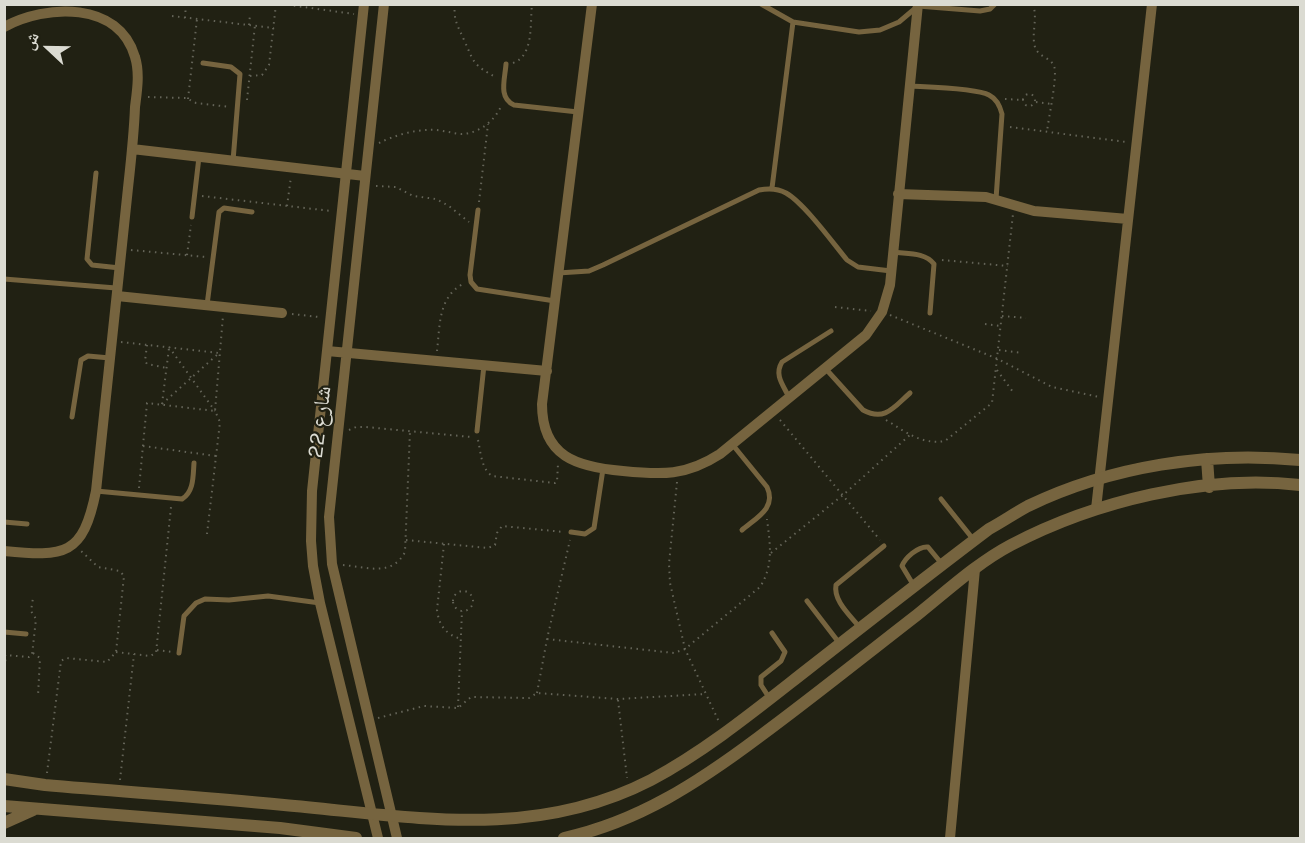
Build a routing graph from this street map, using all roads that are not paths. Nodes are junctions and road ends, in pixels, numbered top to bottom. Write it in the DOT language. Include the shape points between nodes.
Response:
graph roads {
  1 [pos="384,4"];
  2 [pos="592,4"];
  3 [pos="761,4"];
  4 [pos="995,4"];
  5 [pos="1152,4"];
  6 [pos="918,5"];
  7 [pos="69,8"];
  8 [pos="364,10"];
  9 [pos="793,22"];
  10 [pos="4,27"];
  11 [pos="202,63"];
  12 [pos="506,64"];
  13 [pos="910,86"];
  14 [pos="578,112"];
  15 [pos="132,149"];
  16 [pos="199,157"];
  17 [pos="233,161"];
  18 [pos="96,173"];
  19 [pos="347,174"];
  20 [pos="365,180"];
  21 [pos="772,188"];
  22 [pos="898,194"];
  23 [pos="996,199"];
  24 [pos="478,210"];
  25 [pos="252,212"];
  26 [pos="192,217"];
  27 [pos="1128,219"];
  28 [pos="893,252"];
  29 [pos="120,268"];
  30 [pos="891,271"];
  31 [pos="558,273"];
  32 [pos="4,279"];
  33 [pos="117,292"];
  34 [pos="555,301"];
  35 [pos="207,306"];
  36 [pos="282,313"];
  37 [pos="930,313"];
  38 [pos="831,332"];
  39 [pos="327,351"];
  40 [pos="348,352"];
  41 [pos="110,358"];
  42 [pos="484,365"];
  43 [pos="825,368"];
  44 [pos="546,371"];
  45 [pos="910,393"];
  46 [pos="789,397"];
  47 [pos="72,417"];
  48 [pos="477,431"];
  49 [pos="732,444"];
  50 [pos="1206,459"];
  51 [pos="1300,460"];
  52 [pos="194,463"];
  53 [pos="603,469"];
  54 [pos="1100,478"];
  55 [pos="1300,485"];
  56 [pos="1209,487"];
  57 [pos="96,491"];
  58 [pos="940,498"];
  59 [pos="1096,509"];
  60 [pos="4,522"];
  61 [pos="27,524"];
  62 [pos="742,530"];
  63 [pos="571,532"];
  64 [pos="974,540"];
  65 [pos="884,546"];
  66 [pos="4,551"];
  67 [pos="942,564"];
  68 [pos="975,569"];
  69 [pos="914,586"];
  70 [pos="807,601"];
  71 [pos="320,603"];
  72 [pos="861,628"];
  73 [pos="4,632"];
  74 [pos="772,633"];
  75 [pos="26,634"];
  76 [pos="840,644"];
  77 [pos="179,653"];
  78 [pos="770,699"];
  79 [pos="4,779"];
  80 [pos="4,806"];
  81 [pos="36,809"];
  82 [pos="372,814"];
  83 [pos="393,816"];
  84 [pos="4,823"];
  85 [pos="356,838"];
  86 [pos="378,838"];
  87 [pos="398,838"];
  88 [pos="564,838"];
  89 [pos="950,838"];
  1 -- 20 [label="street, شارع 22"];
  2 -- 14 [label="street"];
  3 -- 9 [label="lane"];
  4 -- 6 [label="lane" via="980,11"];
  5 -- 27 [label="street"];
  6 -- 9 [label="lane" via="899,22 880,30 859,32"];
  6 -- 13 [label="street"];
  7 -- 10 [label="street" via="36,14"];
  7 -- 15 [label="street" via="99,16 116,26 128,40 138,78"];
  8 -- 19 [label="street, شارع 22"];
  9 -- 21 [label="lane"];
  11 -- 17 [label="lane" via="234,68 240,74"];
  12 -- 14 [label="lane" via="505,99 514,105"];
  13 -- 22 [label="street"];
  13 -- 23 [label="lane" via="982,92 994,98 1002,114"];
  14 -- 31 [label="street"];
  15 -- 16 [label="street"];
  15 -- 29 [label="street"];
  16 -- 17 [label="street"];
  16 -- 26 [label="lane"];
  17 -- 19 [label="street"];
  18 -- 29 [label="lane" via="87,259 92,265"];
  19 -- 20 [label="street"];
  19 -- 39 [label="street, شارع 22"];
  20 -- 40 [label="street, شارع 22"];
  21 -- 30 [label="lane" via="797,202 847,260 858,267"];
  21 -- 31 [label="lane" via="759,190 589,271"];
  22 -- 23 [label="street"];
  22 -- 28 [label="street"];
  23 -- 27 [label="street" via="1034,211"];
  24 -- 34 [label="lane" via="471,282 485,291"];
  25 -- 35 [label="lane" via="220,210"];
  27 -- 54 [label="street"];
  28 -- 30 [label="street"];
  28 -- 37 [label="lane" via="924,256 934,264"];
  29 -- 33 [label="street"];
  30 -- 43 [label="street" via="882,312 866,335"];
  31 -- 34 [label="street"];
  32 -- 33 [label="lane"];
  33 -- 35 [label="street"];
  33 -- 41 [label="street"];
  34 -- 44 [label="street"];
  35 -- 36 [label="street"];
  38 -- 46 [label="lane" via="779,366 779,377"];
  39 -- 40 [label="street"];
  39 -- 71 [label="street, شارع 22" via="311,516 313,566"];
  40 -- 42 [label="street"];
  40 -- 83 [label="street, شارع 22" via="329,517 332,564"];
  41 -- 47 [label="lane" via="88,356 81,360"];
  41 -- 57 [label="street"];
  42 -- 44 [label="street"];
  42 -- 48 [label="lane"];
  43 -- 45 [label="lane" via="870,414 887,413"];
  43 -- 46 [label="street"];
  44 -- 53 [label="street" via="542,417 551,442 572,461"];
  46 -- 49 [label="street"];
  49 -- 53 [label="street" via="705,464 678,472 651,474"];
  49 -- 62 [label="lane" via="771,495 766,510"];
  50 -- 51 [label="street"];
  50 -- 54 [label="street"];
  50 -- 56 [label="street"];
  52 -- 57 [label="lane" via="191,488 182,499"];
  53 -- 63 [label="lane" via="594,528 585,534"];
  54 -- 59 [label="street"];
  54 -- 64 [label="street" via="1027,507"];
  55 -- 56 [label="street" via="1275,482"];
  56 -- 59 [label="street" via="1174,490"];
  57 -- 66 [label="street" via="86,529 74,544 46,554"];
  58 -- 64 [label="lane"];
  59 -- 68 [label="street" via="1010,546"];
  60 -- 61 [label="lane"];
  64 -- 67 [label="street"];
  65 -- 72 [label="lane" via="837,585 835,592"];
  67 -- 69 [label="street"];
  67 -- 69 [label="lane" via="928,547 920,548 902,566"];
  68 -- 88 [label="street" via="706,776 615,824"];
  68 -- 89 [label="street"];
  69 -- 72 [label="street"];
  70 -- 76 [label="lane"];
  71 -- 77 [label="lane" via="268,596 205,599 189,608 184,616"];
  71 -- 82 [label="street, شارع 22"];
  72 -- 76 [label="street"];
  73 -- 75 [label="lane"];
  74 -- 78 [label="lane" via="785,652 781,661 760,677"];
  76 -- 78 [label="street"];
  78 -- 83 [label="street" via="649,780 576,808 537,816 457,821"];
  79 -- 82 [label="street"];
  80 -- 81 [label="street"];
  81 -- 84 [label="street"];
  81 -- 85 [label="street" via="280,828"];
  82 -- 83 [label="street"];
  82 -- 86 [label="street, شارع 22"];
  83 -- 87 [label="street, شارع 22"];
}
